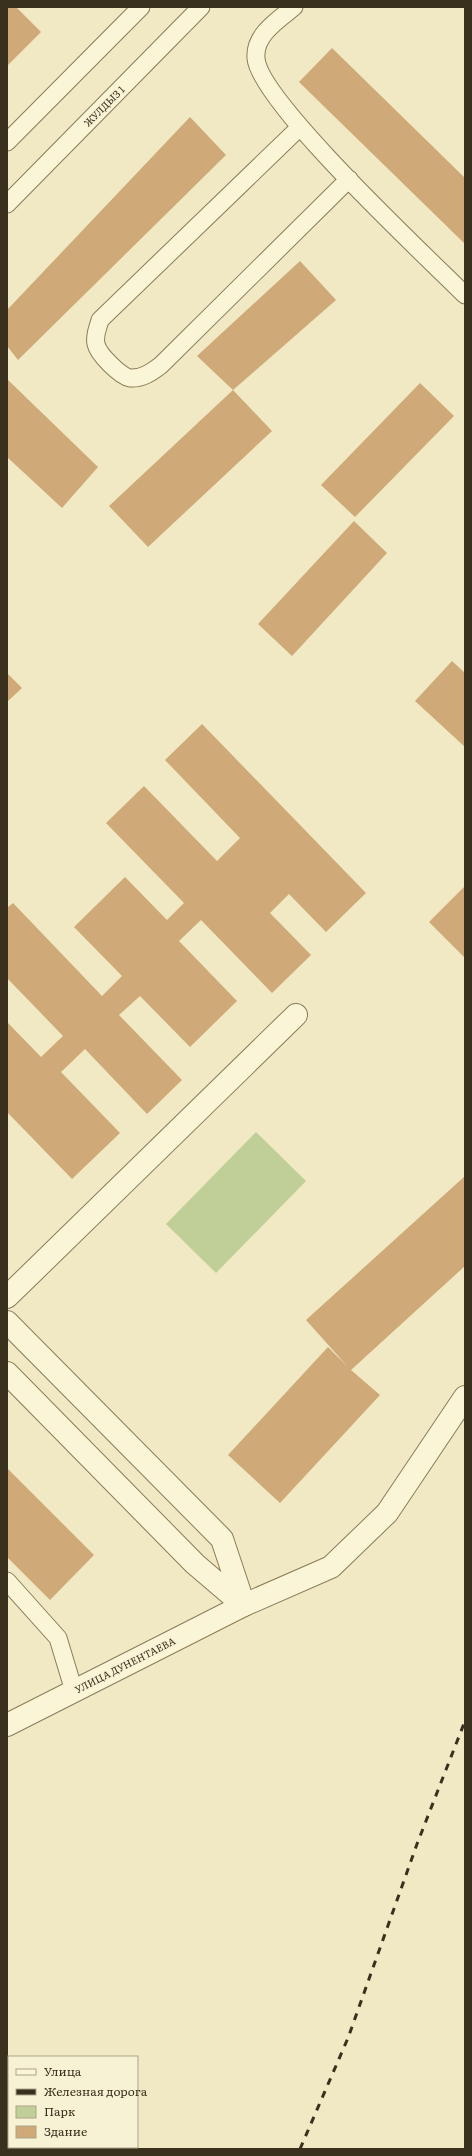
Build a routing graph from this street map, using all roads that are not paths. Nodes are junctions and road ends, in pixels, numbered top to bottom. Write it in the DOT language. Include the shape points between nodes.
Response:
graph roads {
  1 [pos="141,7"];
  2 [pos="201,7"];
  3 [pos="294,7"];
  4 [pos="300,127"];
  5 [pos="7,142"];
  6 [pos="349,179"];
  7 [pos="7,204"];
  8 [pos="465,296"];
  9 [pos="296,1015"];
  10 [pos="7,1297"];
  11 [pos="7,1322"];
  12 [pos="7,1374"];
  13 [pos="465,1397"];
  14 [pos="7,1582"];
  15 [pos="244,1604"];
  16 [pos="74,1691"];
  17 [pos="7,1725"];
  1 -- 5 [label="lane"];
  2 -- 7 [label="lane, ЖУЛДЫЗ 1"];
  3 -- 4 [label="lane" via="269,28 258,42 256,59 266,84"];
  4 -- 6 [label="lane"];
  4 -- 6 [label="lane" via="100,320 95,334 96,345 118,373 130,378 146,376 161,365"];
  6 -- 8 [label="lane"];
  9 -- 10 [label="street"];
  11 -- 15 [label="street" via="222,1539"];
  12 -- 15 [label="street" via="196,1564"];
  13 -- 15 [label="street, УЛИЦА ДУНЕНТАЕВА" via="387,1513 330,1568"];
  14 -- 16 [label="lane" via="58,1638"];
  15 -- 16 [label="street, УЛИЦА ДУНЕНТАЕВА"];
  16 -- 17 [label="street, УЛИЦА ДУНЕНТАЕВА"];
}
